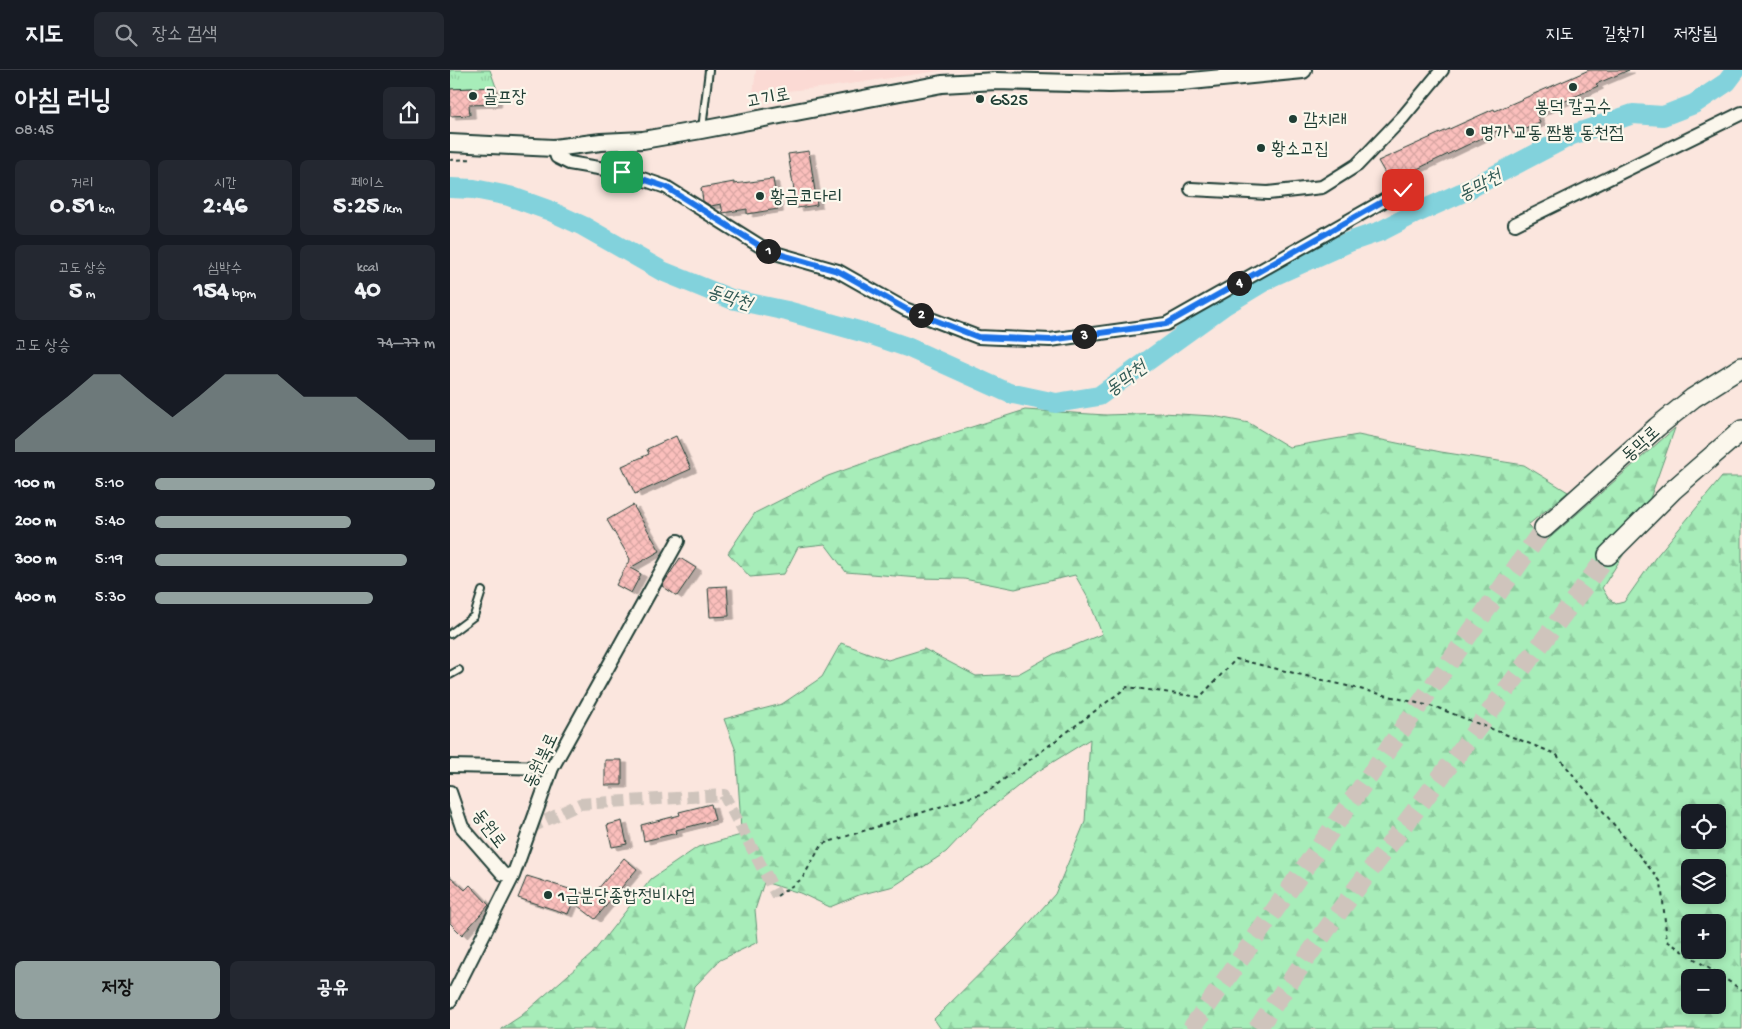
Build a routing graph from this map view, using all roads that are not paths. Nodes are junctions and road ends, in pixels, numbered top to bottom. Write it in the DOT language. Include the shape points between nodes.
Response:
graph roads {
  1 [pos="709,70"];
  2 [pos="1303,70"];
  3 [pos="1442,70"];
  4 [pos="1046,76"];
  5 [pos="1742,113"];
  6 [pos="702,130"];
  7 [pos="450,144"];
  8 [pos="554,148"];
  9 [pos="1191,189"];
  10 [pos="1403,190"];
  11 [pos="1515,224"];
  12 [pos="1742,367"];
  13 [pos="1742,430"];
  14 [pos="1544,528"];
  15 [pos="678,541"];
  16 [pos="1608,555"];
  17 [pos="482,591"];
  18 [pos="450,634"];
  19 [pos="459,670"];
  20 [pos="450,675"];
  21 [pos="450,766"];
  22 [pos="552,768"];
  23 [pos="450,792"];
  24 [pos="513,876"];
  25 [pos="451,998"];
  1 -- 6 [label="lane"];
  2 -- 4 [label="street, 고기로" via="1180,82 1109,84"];
  3 -- 9 [label="street" via="1357,165 1322,187 1268,193"];
  4 -- 6 [label="street, 고기로" via="942,84"];
  5 -- 11 [label="street"];
  6 -- 8 [label="street, 고기로" via="643,140"];
  7 -- 8 [label="street, 고기로"];
  8 -- 10 [label="street" via="557,157 569,163 622,172 666,187 768,251 838,271 906,309 978,337 1050,340 1166,324"];
  12 -- 14 [label="main road, 동막로" via="1657,426"];
  13 -- 16 [label="main road" via="1673,490"];
  15 -- 22 [label="street, 동원북로"];
  17 -- 18 [label="lane" via="474,616"];
  19 -- 20 [label="lane"];
  21 -- 22 [label="street"];
  22 -- 24 [label="street, 동원북로"];
  23 -- 24 [label="street, 동원로" via="462,826 503,874"];
  24 -- 25 [label="street, 동원북로"];
}
